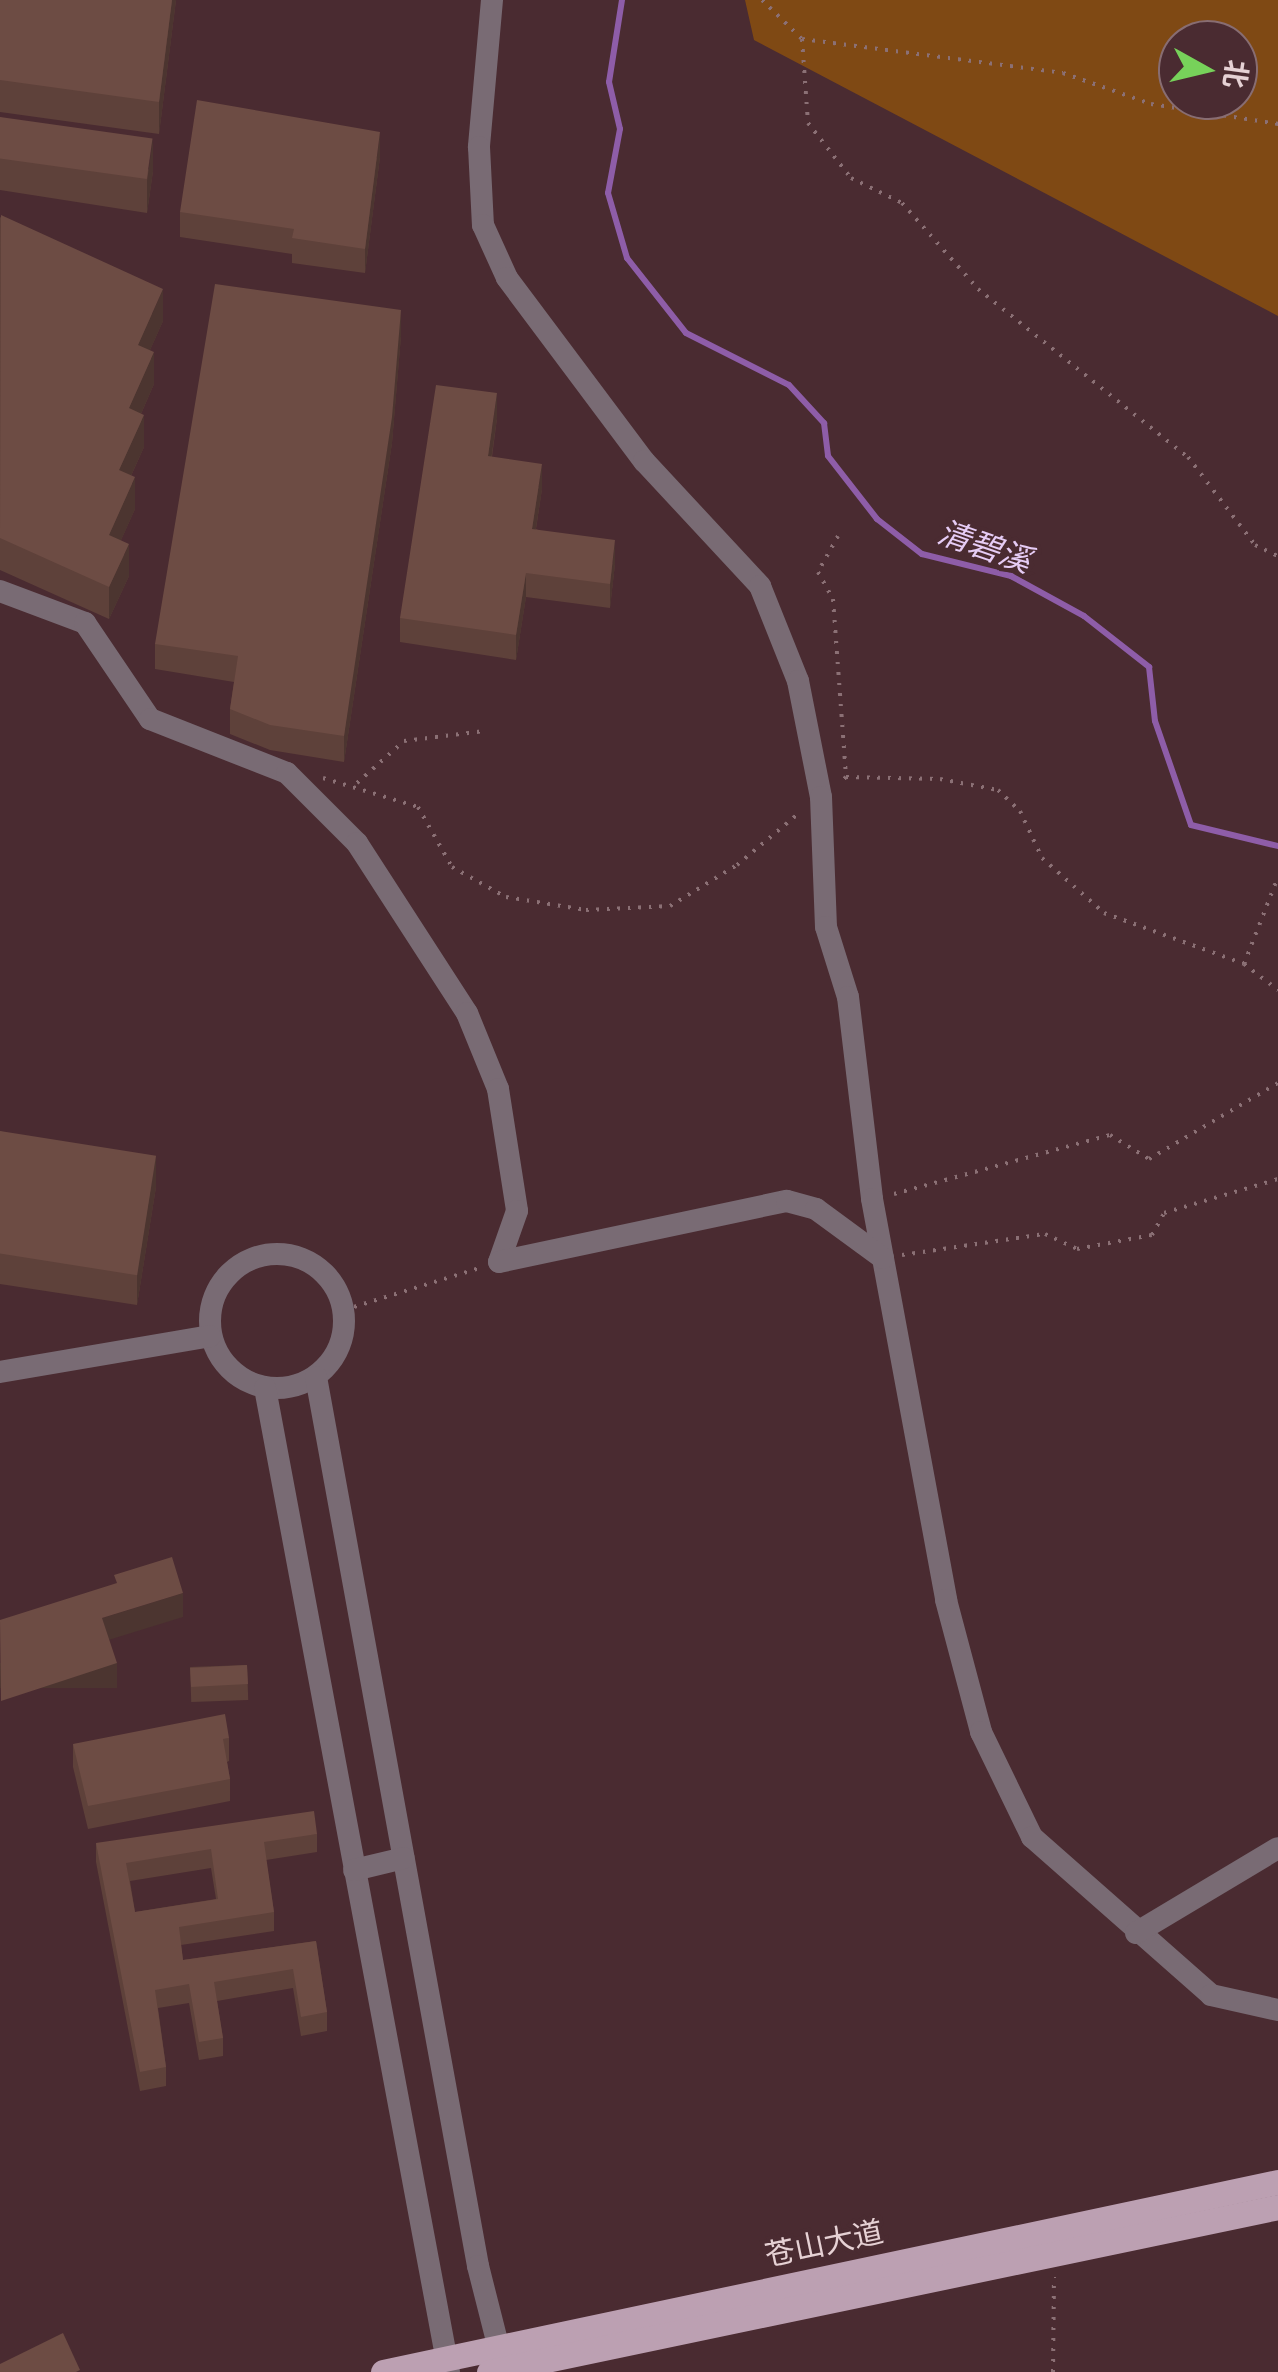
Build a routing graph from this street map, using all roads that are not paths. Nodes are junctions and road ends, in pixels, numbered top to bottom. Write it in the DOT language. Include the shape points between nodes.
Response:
graph roads {
  1 [pos="492,0"];
  2 [pos="0,592"];
  3 [pos="883,1258"];
  4 [pos="210,1336"];
  5 [pos="0,1372"];
  6 [pos="316,1377"];
  7 [pos="266,1388"];
  8 [pos="1278,1848"];
  9 [pos="404,1858"];
  10 [pos="354,1870"];
  11 [pos="1136,1933"];
  12 [pos="1278,2010"];
  13 [pos="1278,2182"];
  14 [pos="1278,2207"];
  15 [pos="745,2305"];
  16 [pos="498,2362"];
  17 [pos="448,2364"];
  18 [pos="383,2372"];
  1 -- 3 [label="street" via="479,147 483,225 507,278 558,350 644,461 760,586 798,681 821,797 826,927 848,997"];
  2 -- 3 [label="street" via="85,623 150,719 287,772 357,843 467,1014 498,1090 516,1211 499,1262 787,1201 816,1209"];
  3 -- 11 [label="street" via="946,1600 980,1732 1032,1837"];
  4 -- 5 [label="street"];
  4 -- 6 [label="street" via="210,1308 222,1281 242,1262 269,1253 297,1256 320,1268 344,1310 339,1347"];
  4 -- 7 [label="street" via="240,1379"];
  6 -- 7 [label="street" via="292,1388"];
  6 -- 9 [label="street"];
  7 -- 10 [label="street"];
  8 -- 11 [label="street"];
  9 -- 10 [label="street"];
  9 -- 16 [label="street"];
  10 -- 17 [label="street"];
  11 -- 12 [label="street" via="1211,1995"];
  13 -- 15 [label="main road, 苍山大道"];
  14 -- 15 [label="main road, 苍山大道"];
  15 -- 16 [label="main road, 苍山大道"];
  16 -- 17 [label="main road, 苍山大道"];
  17 -- 18 [label="main road, 苍山大道"];
}
